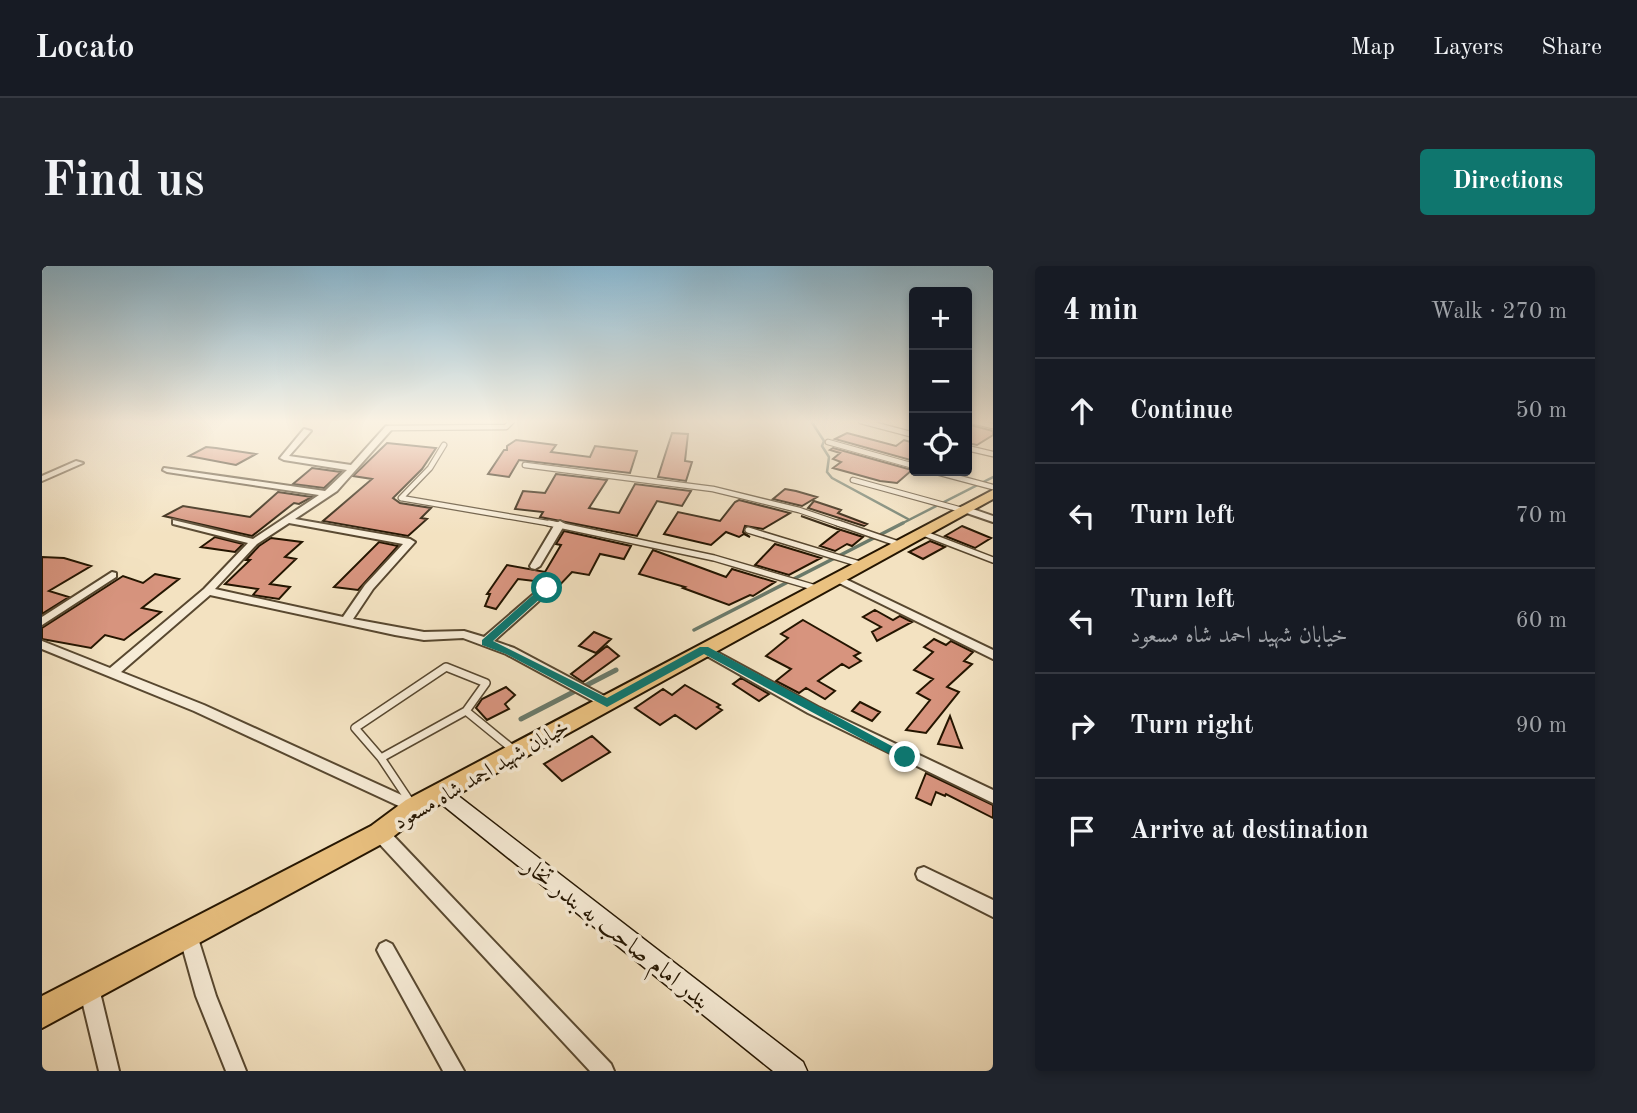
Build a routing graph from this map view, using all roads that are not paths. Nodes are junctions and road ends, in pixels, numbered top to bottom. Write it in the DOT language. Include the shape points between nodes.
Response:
graph roads {
  1 [pos="288,459"];
  2 [pos="361,459"];
  3 [pos="436,459"];
  4 [pos="887,459"];
  5 [pos="79,463"];
  6 [pos="525,465"];
  7 [pos="909,465"];
  8 [pos="353,468"];
  9 [pos="167,470"];
  10 [pos="946,476"];
  11 [pos="42,479"];
  12 [pos="853,480"];
  13 [pos="992,493"];
  14 [pos="328,495"];
  15 [pos="963,510"];
  16 [pos="993,519"];
  17 [pos="288,520"];
  18 [pos="176,522"];
  19 [pos="560,524"];
  20 [pos="748,530"];
  21 [pos="921,532"];
  22 [pos="254,542"];
  23 [pos="899,544"];
  24 [pos="993,560"];
  25 [pos="863,565"];
  26 [pos="535,566"];
  27 [pos="112,575"];
  28 [pos="827,584"];
  29 [pos="547,588"];
  30 [pos="208,590"];
  31 [pos="42,622"];
  32 [pos="346,622"];
  33 [pos="485,642"];
  34 [pos="42,645"];
  35 [pos="704,649"];
  36 [pos="993,655"];
  37 [pos="111,674"];
  38 [pos="607,703"];
  39 [pos="466,711"];
  40 [pos="517,752"];
  41 [pos="381,758"];
  42 [pos="441,793"];
  43 [pos="993,797"];
  44 [pos="414,807"];
  45 [pos="380,833"];
  46 [pos="924,874"];
  47 [pos="993,909"];
  48 [pos="188,936"];
  49 [pos="386,950"];
  50 [pos="89,988"];
  51 [pos="42,1013"];
  52 [pos="108,1071"];
  53 [pos="236,1071"];
  54 [pos="454,1071"];
  55 [pos="604,1071"];
  56 [pos="794,1071"];
  1 -- 8 [label="street"];
  2 -- 8 [label="street"];
  3 -- 19 [label="lane" via="401,498"];
  4 -- 7 [label="lane"];
  5 -- 11 [label="street"];
  6 -- 23 [label="lane" via="725,492 799,510"];
  8 -- 14 [label="street"];
  9 -- 14 [label="street"];
  10 -- 13 [label="lane"];
  12 -- 15 [label="lane"];
  13 -- 15 [label="main road, خیابان شهید احمد شاه مسعود"];
  14 -- 17 [label="street"];
  15 -- 16 [label="street"];
  15 -- 21 [label="main road, خیابان شهید احمد شاه مسعود"];
  17 -- 22 [label="street"];
  17 -- 32 [label="street" via="410,542 369,587"];
  18 -- 22 [label="street"];
  19 -- 26 [label="street"];
  19 -- 28 [label="lane"];
  20 -- 25 [label="lane"];
  21 -- 23 [label="main road, خیابان شهید احمد شاه مسعود"];
  21 -- 24 [label="lane"];
  22 -- 30 [label="street"];
  23 -- 25 [label="main road, خیابان شهید احمد شاه مسعود"];
  25 -- 28 [label="main road, خیابان شهید احمد شاه مسعود"];
  27 -- 31 [label="street"];
  28 -- 35 [label="main road, خیابان شهید احمد شاه مسعود"];
  28 -- 36 [label="street"];
  29 -- 33 [label="street"];
  30 -- 32 [label="street"];
  30 -- 37 [label="street"];
  32 -- 33 [label="street" via="424,636 464,634"];
  33 -- 38 [label="street"];
  34 -- 37 [label="street"];
  35 -- 38 [label="main road, خیابان شهید احمد شاه مسعود"];
  35 -- 43 [label="street" via="825,716"];
  37 -- 44 [label="street" via="199,708"];
  38 -- 40 [label="main road, خیابان شهید احمد شاه مسعود"];
  39 -- 40 [label="lane"];
  39 -- 41 [label="lane"];
  39 -- 41 [label="lane" via="486,683 446,667 355,728"];
  40 -- 42 [label="main road, خیابان شهید احمد شاه مسعود"];
  41 -- 44 [label="lane"];
  42 -- 44 [label="main road, خیابان شهید احمد شاه مسعود"];
  42 -- 56 [label="main road, بندر امام صاحب به بندر تخار"];
  44 -- 45 [label="main road, خیابان شهید احمد شاه مسعود"];
  45 -- 48 [label="main road, خیابان شهید احمد شاه مسعود"];
  45 -- 55 [label="street"];
  46 -- 47 [label="street"];
  48 -- 50 [label="main road, خیابان شهید احمد شاه مسعود"];
  48 -- 53 [label="street"];
  49 -- 54 [label="street"];
  50 -- 51 [label="main road, خیابان شهید احمد شاه مسعود"];
  50 -- 52 [label="street"];
}
